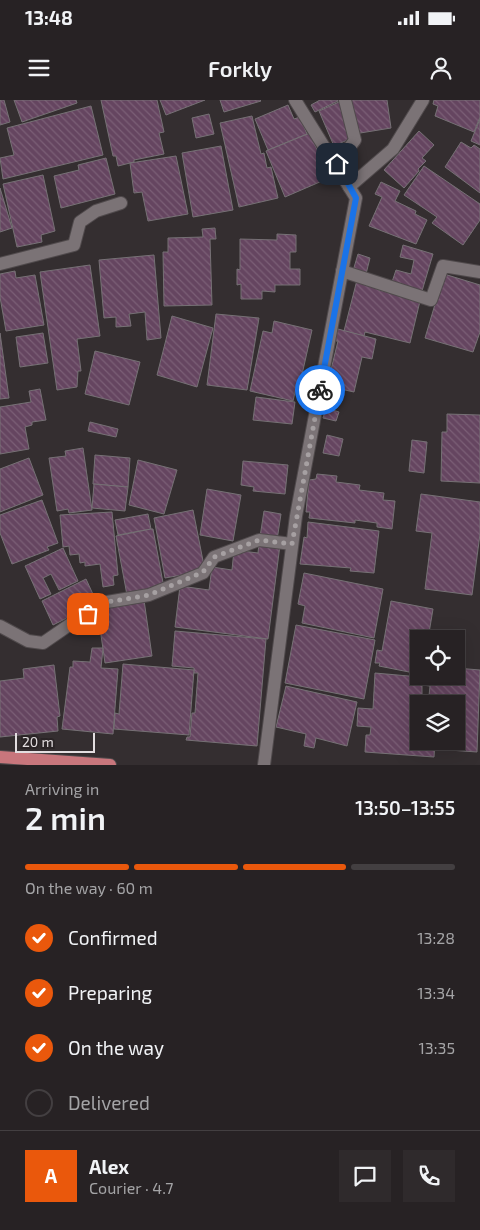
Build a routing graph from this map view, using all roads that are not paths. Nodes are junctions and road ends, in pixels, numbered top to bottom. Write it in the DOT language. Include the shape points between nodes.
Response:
graph roads {
  1 [pos="295,100"];
  2 [pos="345,100"];
  3 [pos="423,100"];
  4 [pos="337,164"];
  5 [pos="349,187"];
  6 [pos="120,203"];
  7 [pos="0,264"];
  8 [pos="342,271"];
  9 [pos="480,272"];
  10 [pos="292,544"];
  11 [pos="0,626"];
  12 [pos="0,757"];
  13 [pos="88,764"];
  14 [pos="110,765"];
  15 [pos="264,765"];
  1 -- 4 [label="street"];
  2 -- 4 [label="street" via="356,140"];
  3 -- 5 [label="street" via="393,149"];
  4 -- 5 [label="street"];
  5 -- 8 [label="street" via="356,198"];
  6 -- 7 [label="street" via="96,211 80,222 74,245"];
  8 -- 9 [label="street" via="431,300 443,266"];
  8 -- 10 [label="street"];
  10 -- 11 [label="street" via="259,540 214,557 203,572 149,595 101,603 43,643 28,641"];
  10 -- 15 [label="street"];
  12 -- 13 [label="main road"];
  13 -- 14 [label="main road"];
}
